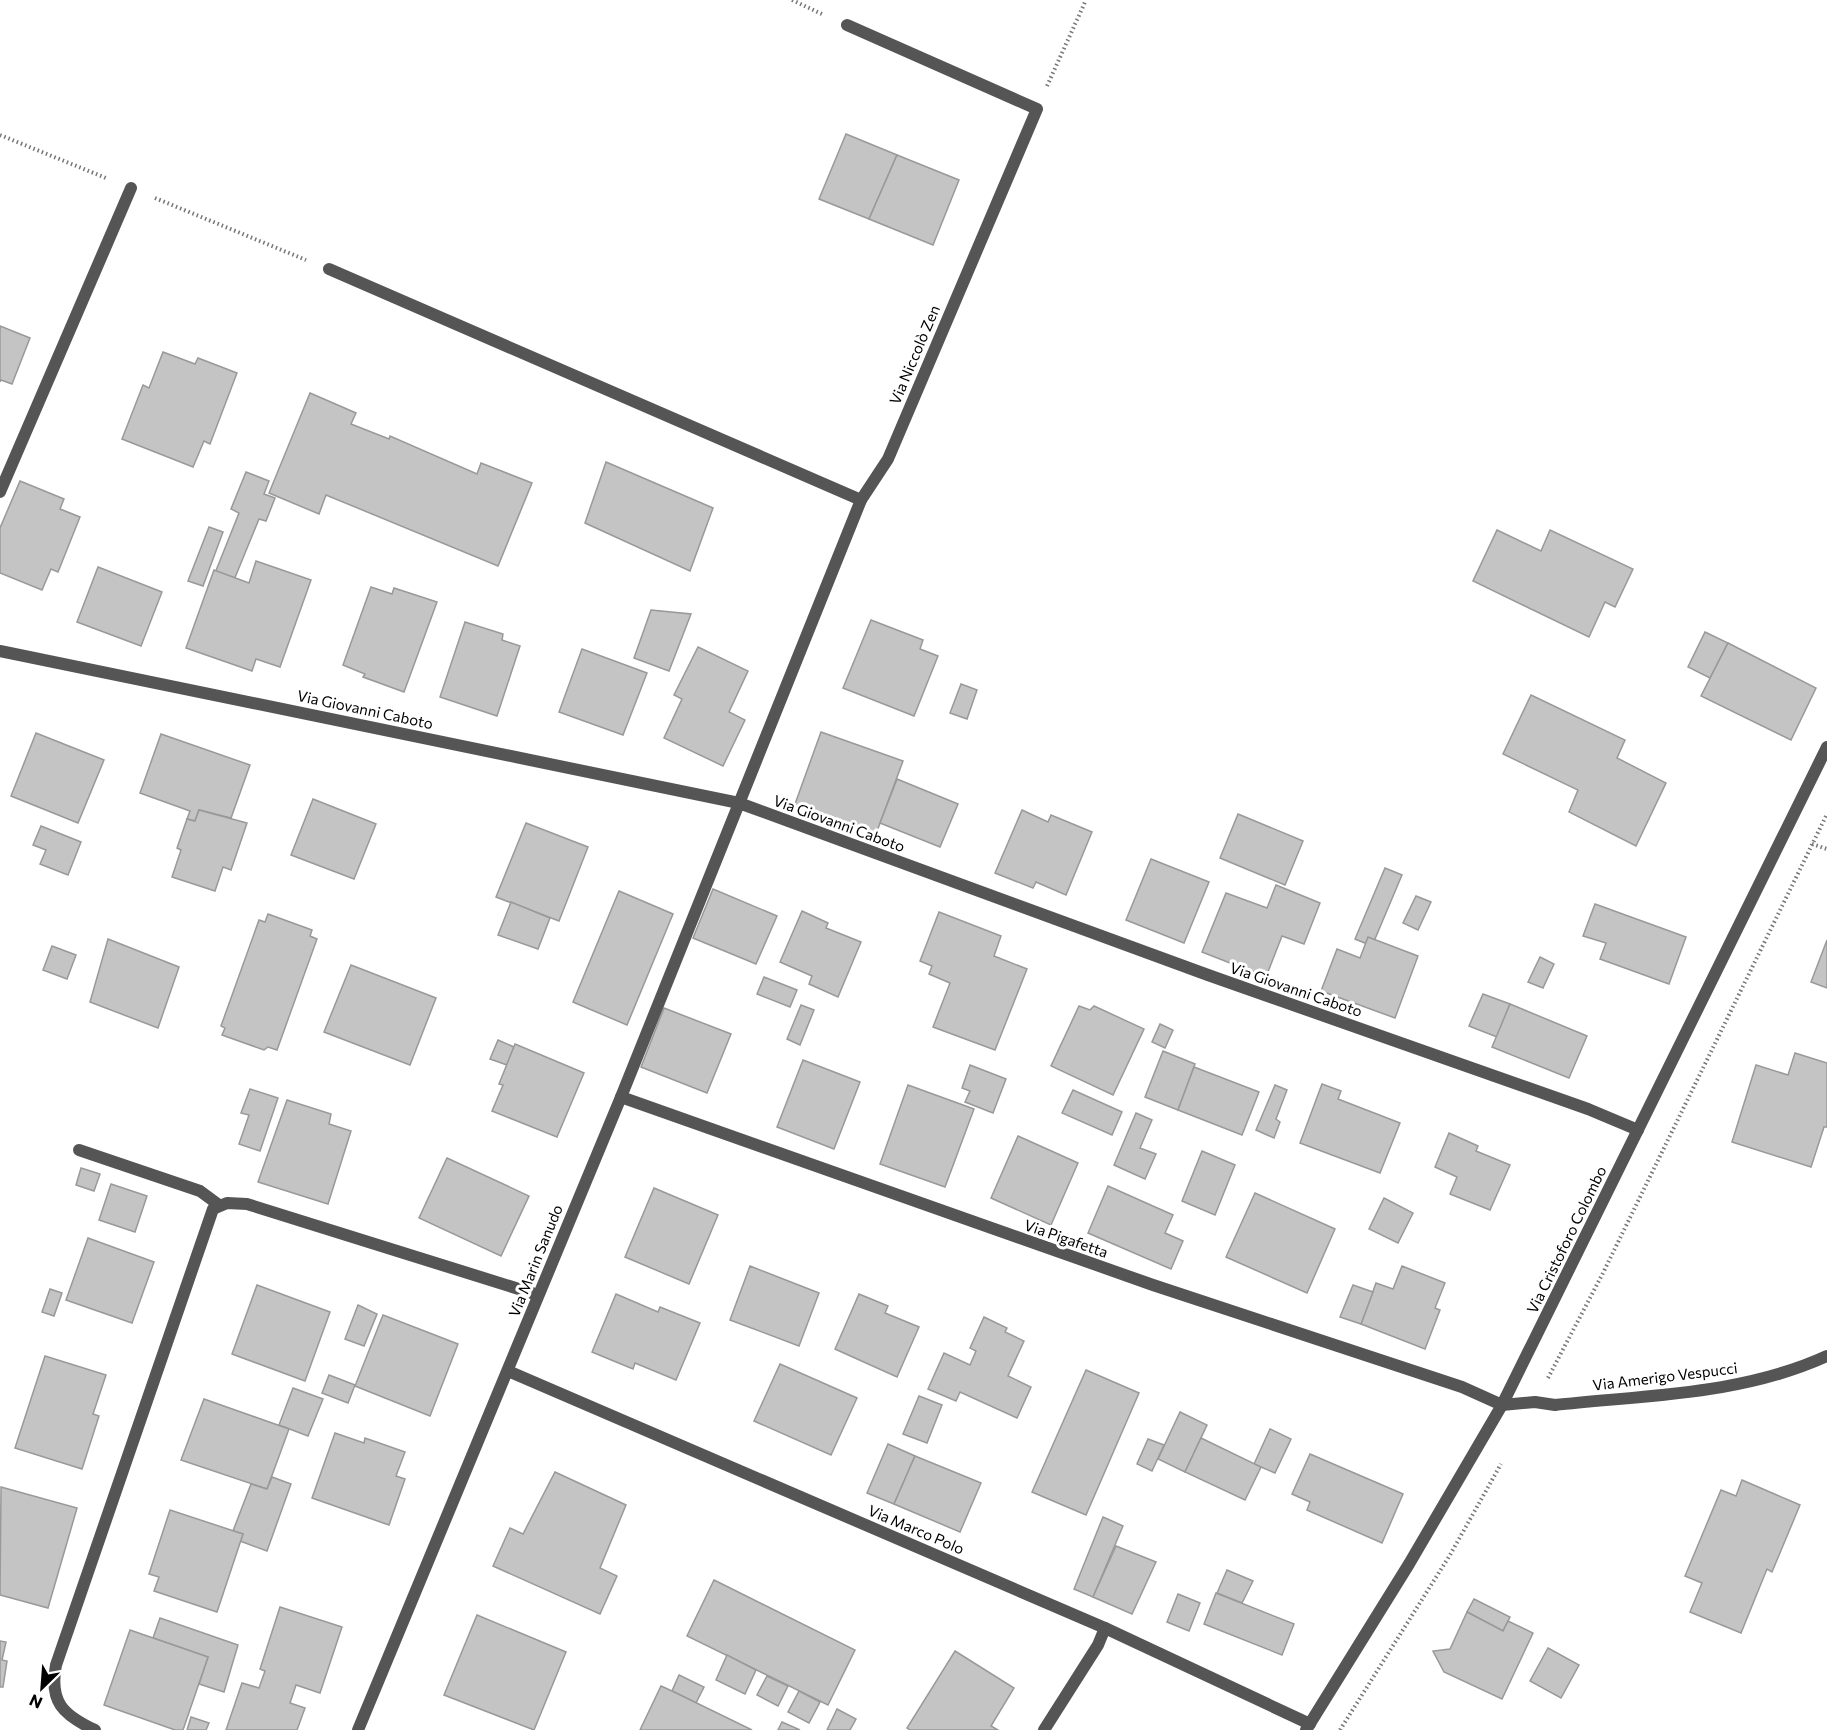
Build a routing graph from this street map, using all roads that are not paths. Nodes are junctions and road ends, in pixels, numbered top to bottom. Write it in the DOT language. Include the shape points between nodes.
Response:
graph roads {
  1 [pos="847,25"];
  2 [pos="131,188"];
  3 [pos="329,269"];
  4 [pos="0,492"];
  5 [pos="861,500"];
  6 [pos="0,651"];
  7 [pos="1827,747"];
  8 [pos="739,803"];
  9 [pos="621,1097"];
  10 [pos="1638,1130"];
  11 [pos="79,1150"];
  12 [pos="219,1205"];
  13 [pos="538,1295"];
  14 [pos="1827,1356"];
  15 [pos="508,1371"];
  16 [pos="1502,1405"];
  17 [pos="1105,1628"];
  18 [pos="1307,1727"];
  19 [pos="94,1730"];
  20 [pos="358,1730"];
  21 [pos="1044,1730"];
  1 -- 5 [label="street, Via Niccolò Zen" via="1037,109 888,459"];
  2 -- 4 [label="street"];
  3 -- 5 [label="street"];
  5 -- 8 [label="street, Via Niccolò Zen"];
  6 -- 8 [label="street, Via Giovanni Caboto"];
  7 -- 10 [label="street, Via Cristoforo Colombo"];
  8 -- 9 [label="street, Via Marin Sanudo"];
  8 -- 10 [label="street, Via Giovanni Caboto"];
  9 -- 13 [label="street, Via Marin Sanudo"];
  9 -- 16 [label="street, Via Pigafetta" via="1131,1278 1462,1387"];
  10 -- 16 [label="street, Via Cristoforo Colombo"];
  11 -- 12 [label="street" via="200,1191"];
  12 -- 13 [label="street" via="247,1204"];
  12 -- 19 [label="street" via="205,1226 56,1665 55,1695 64,1711"];
  13 -- 15 [label="street, Via Marin Sanudo"];
  14 -- 16 [label="street, Via Amerigo Vespucci" via="1786,1373 1728,1386 1555,1405"];
  15 -- 17 [label="street, Via Marco Polo"];
  15 -- 20 [label="street, Via Marin Sanudo"];
  16 -- 18 [label="street, Via Cristoforo Colombo"];
  17 -- 18 [label="street, Via Marco Polo"];
  17 -- 21 [label="street"];
}
